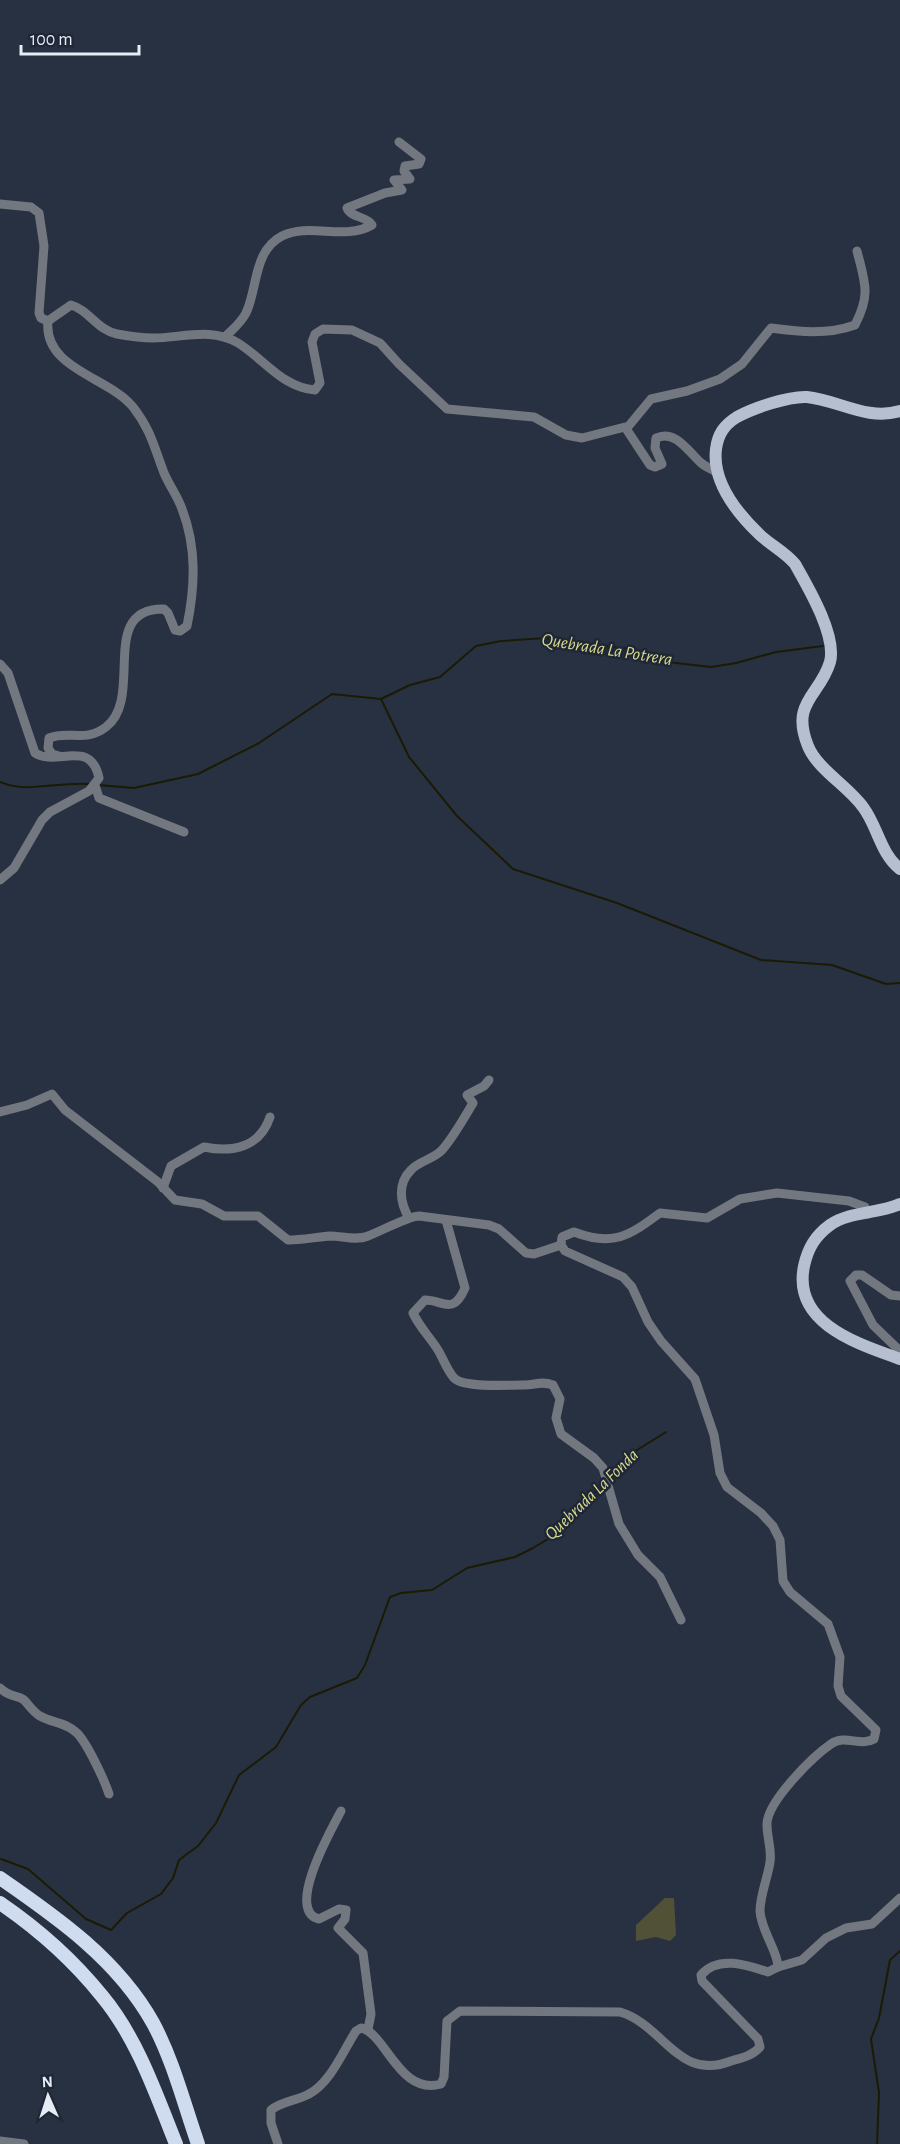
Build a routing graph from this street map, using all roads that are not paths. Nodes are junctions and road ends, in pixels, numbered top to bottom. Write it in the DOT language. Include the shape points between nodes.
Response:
graph roads {
  1 [pos="399,142"];
  2 [pos="0,204"];
  3 [pos="857,252"];
  4 [pos="48,321"];
  5 [pos="225,337"];
  6 [pos="900,411"];
  7 [pos="627,428"];
  8 [pos="717,472"];
  9 [pos="0,664"];
  10 [pos="59,756"];
  11 [pos="97,781"];
  12 [pos="184,832"];
  13 [pos="14,868"];
  14 [pos="0,869"];
  15 [pos="900,869"];
  16 [pos="0,880"];
  17 [pos="489,1080"];
  18 [pos="0,1112"];
  19 [pos="270,1117"];
  20 [pos="163,1188"];
  21 [pos="900,1204"];
  22 [pos="868,1214"];
  23 [pos="409,1218"];
  24 [pos="446,1220"];
  25 [pos="561,1245"];
  26 [pos="900,1296"];
  27 [pos="900,1351"];
  28 [pos="900,1359"];
  29 [pos="681,1620"];
  30 [pos="0,1688"];
  31 [pos="109,1794"];
  32 [pos="341,1811"];
  33 [pos="0,1878"];
  34 [pos="900,1898"];
  35 [pos="0,1903"];
  36 [pos="778,1968"];
  37 [pos="368,2029"];
  38 [pos="0,2141"];
  39 [pos="24,2144"];
  40 [pos="176,2144"];
  41 [pos="198,2144"];
  42 [pos="278,2144"];
  1 -- 5 [label="street" via="421,159 419,164 405,166 410,178 394,180 402,190 347,208 372,225 339,233 297,232 275,241 264,254 245,315"];
  2 -- 4 [label="street" via="31,207 39,213 44,246 39,313"];
  3 -- 7 [label="street" via="866,279 864,309 855,325 838,331 800,333 771,328 742,364 720,379 651,399"];
  4 -- 5 [label="street" via="71,305 114,334 153,338 194,333"];
  4 -- 10 [label="street" via="48,336 56,353 131,405 145,423 182,509 190,534 194,570 187,626 175,630 164,609 137,617 125,638 120,713 106,728 92,735 49,738 48,748"];
  5 -- 7 [label="street" via="297,386 315,390 320,383 312,342 315,334 323,329 352,330 380,343 447,409 534,417 566,435 582,438"];
  6 -- 8 [label="main road" via="858,411 804,397 782,400 725,424 716,447"];
  7 -- 8 [label="street" via="652,466 662,464 655,441 662,435 681,442 701,464"];
  8 -- 15 [label="main road" via="721,486 749,522 795,564 817,607 829,638 830,662 803,708 805,739 818,763 850,790 865,809 885,852"];
  9 -- 10 [label="street" via="8,673 35,753 48,759"];
  10 -- 11 [label="street" via="84,756 97,768"];
  11 -- 12 [label="street" via="99,798"];
  11 -- 13 [label="street" via="42,820"];
  13 -- 14 [label="street"];
  13 -- 16 [label="street"];
  17 -- 23 [label="street" via="467,1095 473,1103 468,1115 455,1128 444,1149 410,1170 403,1182 400,1197"];
  18 -- 20 [label="street" via="52,1094 65,1110"];
  19 -- 20 [label="street" via="256,1140 240,1148 204,1148 171,1166"];
  20 -- 23 [label="street" via="175,1200 202,1204 224,1216 258,1216 288,1240 367,1237"];
  21 -- 22 [label="main road"];
  22 -- 25 [label="street" via="865,1207 849,1201 767,1194 734,1202 707,1218 660,1213 626,1237 593,1239 573,1232 562,1237"];
  22 -- 28 [label="main road" via="850,1215 818,1234 809,1247 803,1286 815,1312 842,1338"];
  23 -- 24 [label="street"];
  24 -- 25 [label="street" via="499,1229 526,1253"];
  24 -- 29 [label="street" via="465,1288 457,1301 448,1305 425,1300 413,1312 417,1323 461,1383 520,1385 539,1381 553,1385 560,1399 556,1418 561,1434 603,1468 619,1524 638,1555 660,1577"];
  25 -- 36 [label="street" via="565,1251 623,1277 661,1341 695,1379 714,1435 720,1473 737,1496 773,1526 780,1540 783,1581 789,1592 828,1624 840,1657 838,1686 842,1696 876,1730 874,1739 868,1742 846,1739 830,1745 784,1790 770,1810 766,1824 770,1860 760,1910 764,1934"];
  26 -- 27 [label="street" via="891,1295 862,1275 850,1281 873,1325"];
  30 -- 31 [label="street" via="11,1697 23,1699 37,1715 76,1732"];
  32 -- 37 [label="street" via="316,1863 306,1911 319,1919 339,1908 346,1910 338,1928 363,1953 371,2014"];
  33 -- 41 [label="highway" via="58,1919 131,1990 153,2024"];
  34 -- 36 [label="street" via="872,1924 846,1928 826,1938 802,1960"];
  35 -- 40 [label="highway" via="40,1931 103,1996 147,2073"];
  36 -- 37 [label="street" via="768,1972 742,1963 727,1963 701,1975 702,1981 758,2039 760,2047 755,2053 716,2068 698,2066 681,2058 634,2016 620,2012 460,2011 447,2021 444,2077 441,2084 433,2086 416,2081 396,2067"];
  37 -- 42 [label="street" via="356,2031 324,2081 311,2094 271,2110"];
  38 -- 39 [label="street"];
}
